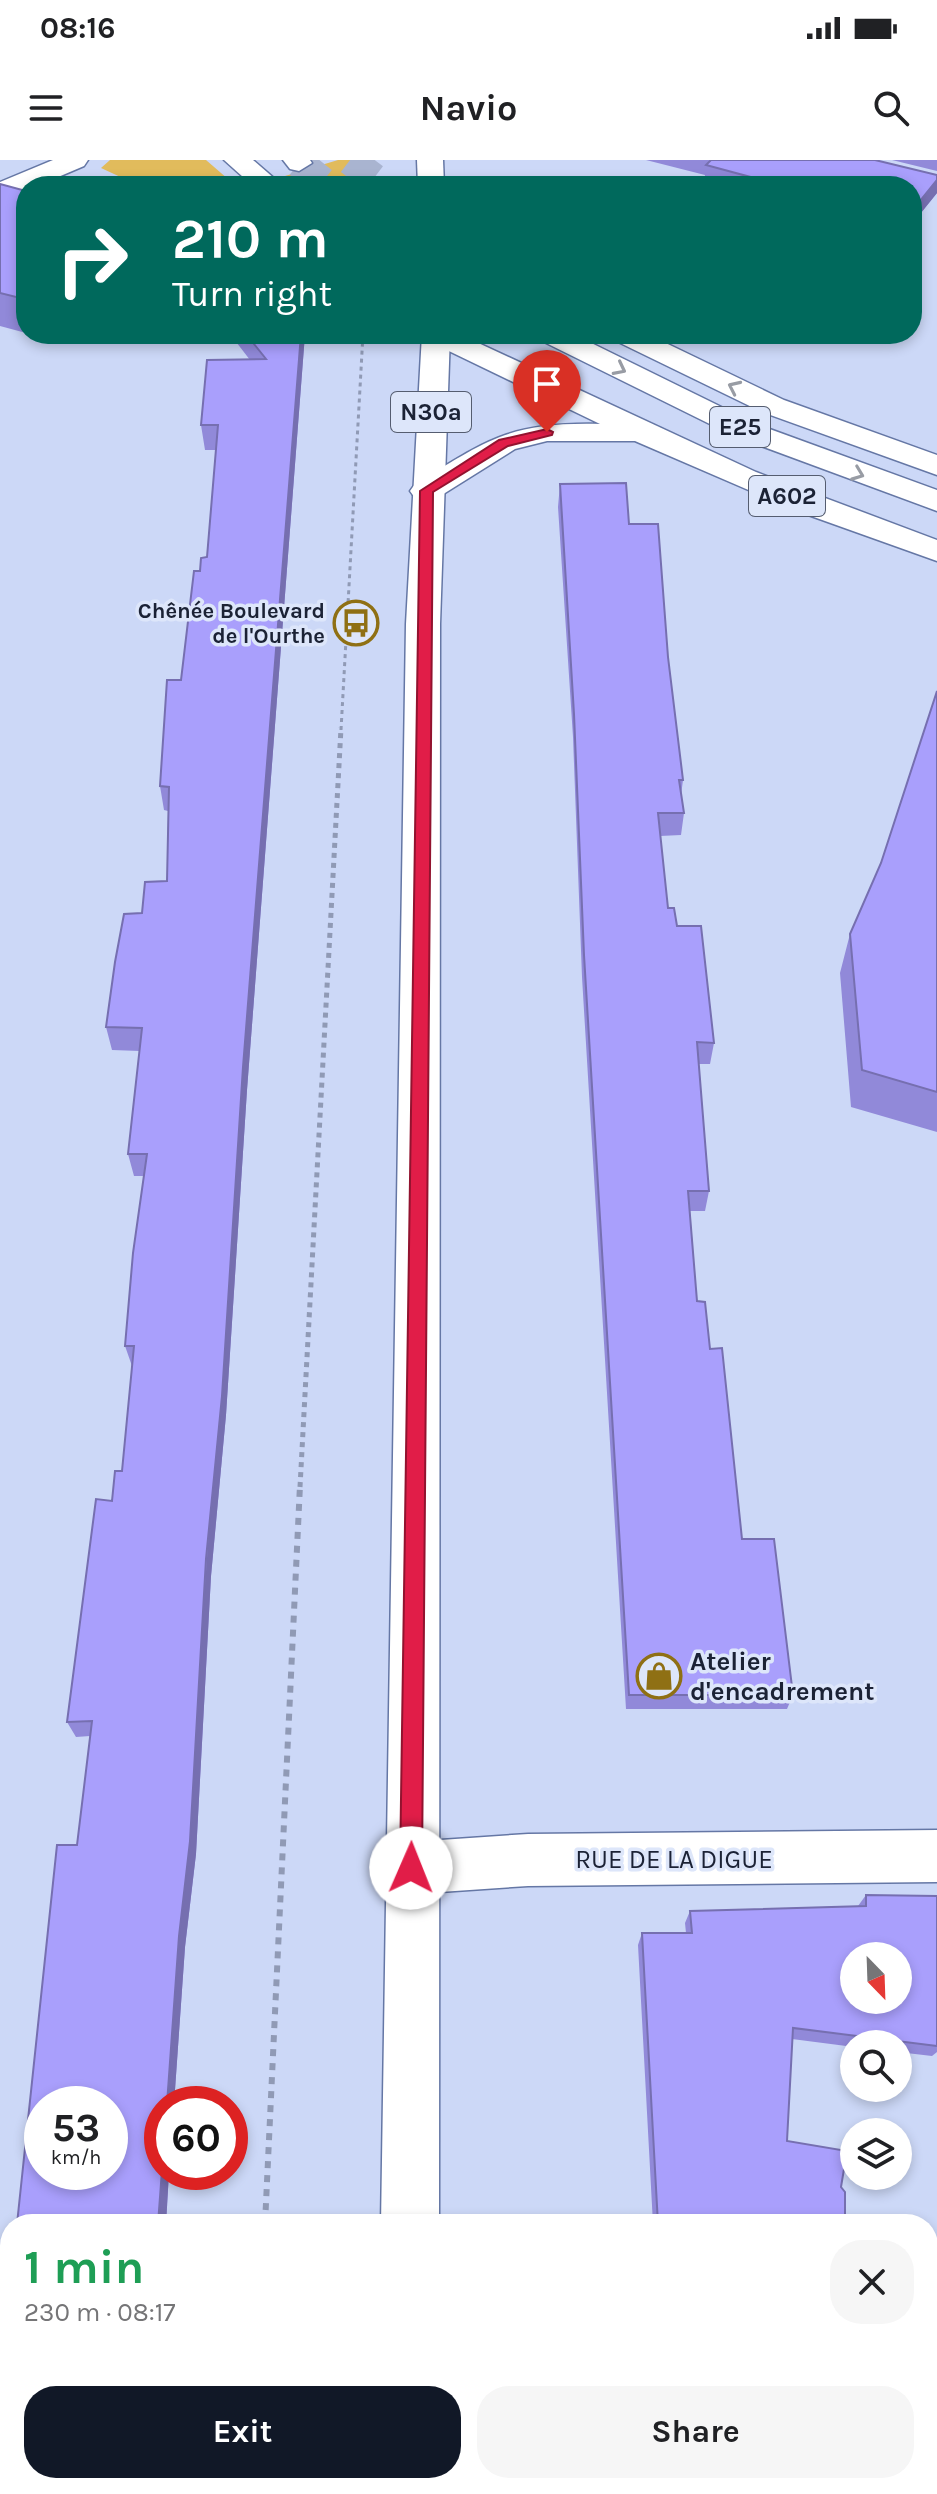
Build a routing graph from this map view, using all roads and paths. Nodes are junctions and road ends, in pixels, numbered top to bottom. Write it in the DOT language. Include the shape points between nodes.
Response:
graph roads {
  1 [pos="75,160"];
  2 [pos="237,160"];
  3 [pos="38,176"];
  4 [pos="257,176"];
  5 [pos="362,344"];
  6 [pos="435,344"];
  7 [pos="456,344"];
  8 [pos="570,344"];
  9 [pos="645,344"];
  10 [pos="640,435"];
  11 [pos="937,466"];
  12 [pos="426,491"];
  13 [pos="937,501"];
  14 [pos="937,551"];
  15 [pos="937,1856"];
  16 [pos="411,1868"];
  17 [pos="265,2214"];
  18 [pos="410,2214"];
  1 -- 3 [label="main road"];
  2 -- 4 [label="main road"];
  5 -- 17 [label="path" via="283,1793"];
  6 -- 12 [label="main road, N30a"];
  7 -- 10 [label="main road, A602"];
  8 -- 13 [label="main road, E25, one-way" via="745,430"];
  11 -- 9 [label="main road, E25, one-way" via="773,406"];
  10 -- 12 [label="main road, A602" via="547,432 504,443"];
  10 -- 14 [label="main road, A602" via="854,524"];
  12 -- 16 [label="main road, N30a"];
  15 -- 16 [label="main road, RUE DE LA DIGUE" via="528,1860"];
  16 -- 18 [label="main road, N30a"];
}
